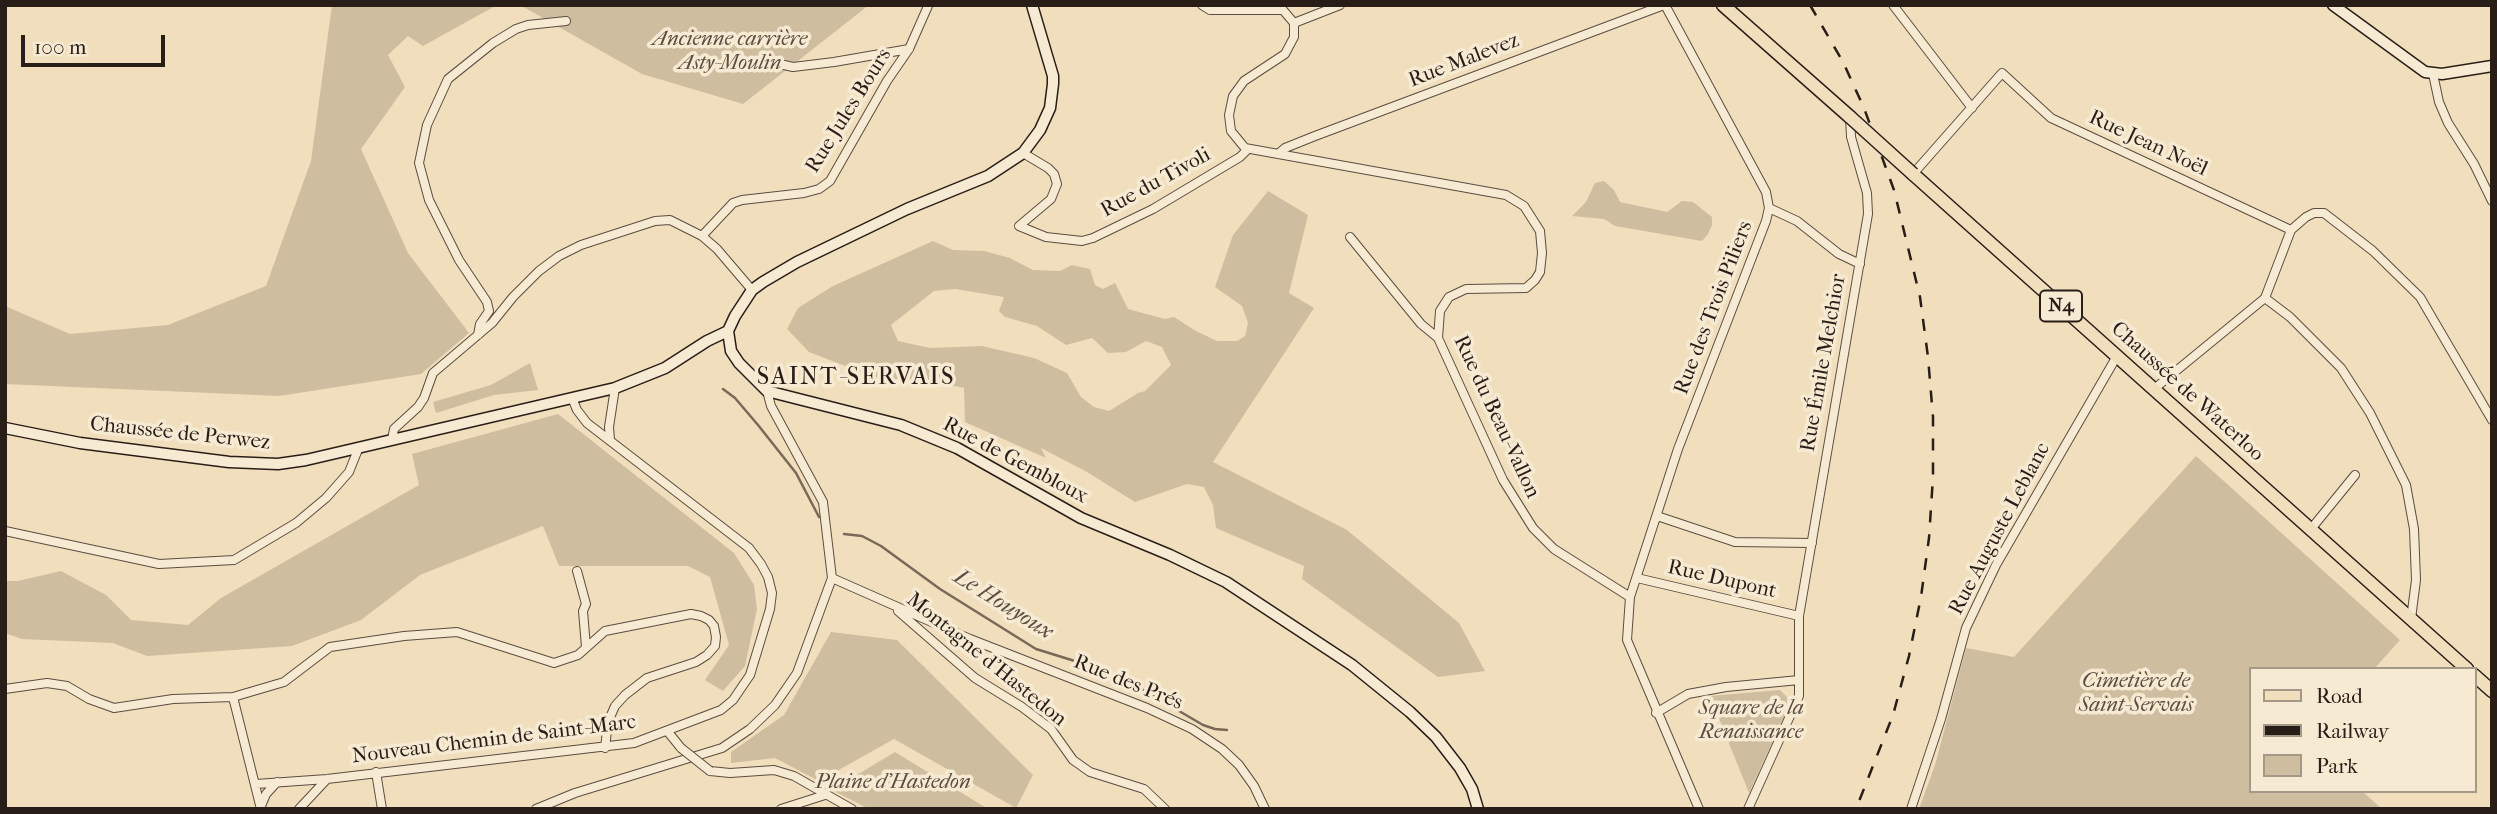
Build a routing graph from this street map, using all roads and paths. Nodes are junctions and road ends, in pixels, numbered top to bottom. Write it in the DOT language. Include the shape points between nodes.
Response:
graph roads {
  1 [pos="1032,5"];
  2 [pos="1202,5"];
  3 [pos="1340,5"];
  4 [pos="1665,5"];
  5 [pos="1723,5"];
  6 [pos="1893,5"];
  7 [pos="2333,5"];
  8 [pos="931,6"];
  9 [pos="566,21"];
  10 [pos="1294,23"];
  11 [pos="909,49"];
  12 [pos="784,65"];
  13 [pos="2492,66"];
  14 [pos="2433,75"];
  15 [pos="1972,108"];
  16 [pos="1850,117"];
  17 [pos="1248,149"];
  18 [pos="1023,153"];
  19 [pos="1278,154"];
  20 [pos="1913,174"];
  21 [pos="2492,201"];
  22 [pos="1769,208"];
  23 [pos="2291,230"];
  24 [pos="702,236"];
  25 [pos="1350,237"];
  26 [pos="1860,264"];
  27 [pos="752,290"];
  28 [pos="2265,298"];
  29 [pos="728,331"];
  30 [pos="478,335"];
  31 [pos="1438,338"];
  32 [pos="2117,356"];
  33 [pos="615,388"];
  34 [pos="2154,389"];
  35 [pos="768,391"];
  36 [pos="572,398"];
  37 [pos="2492,420"];
  38 [pos="5,428"];
  39 [pos="392,440"];
  40 [pos="610,440"];
  41 [pos="359,447"];
  42 [pos="2355,475"];
  43 [pos="1657,516"];
  44 [pos="2311,529"];
  45 [pos="5,531"];
  46 [pos="1812,543"];
  47 [pos="577,571"];
  48 [pos="1637,578"];
  49 [pos="832,579"];
  50 [pos="1630,597"];
  51 [pos="883,601"];
  52 [pos="1799,616"];
  53 [pos="2411,618"];
  54 [pos="586,647"];
  55 [pos="2465,667"];
  56 [pos="2476,677"];
  57 [pos="1799,680"];
  58 [pos="5,689"];
  59 [pos="2492,691"];
  60 [pos="233,697"];
  61 [pos="1656,713"];
  62 [pos="668,732"];
  63 [pos="605,748"];
  64 [pos="376,772"];
  65 [pos="327,779"];
  66 [pos="299,781"];
  67 [pos="277,782"];
  68 [pos="256,784"];
  69 [pos="825,795"];
  70 [pos="300,807"];
  71 [pos="261,808"];
  72 [pos="382,809"];
  73 [pos="536,809"];
  74 [pos="781,809"];
  75 [pos="852,809"];
  76 [pos="1165,809"];
  77 [pos="1265,809"];
  78 [pos="1478,809"];
  79 [pos="1699,809"];
  80 [pos="1748,809"];
  81 [pos="1911,809"];
  1 -- 18 [label="main road" via="1053,84 1050,108"];
  2 -- 10 [label="street" via="1210,10 1283,10"];
  3 -- 10 [label="street"];
  4 -- 19 [label="street, Rue Malevez" via="1315,136"];
  4 -- 22 [label="street, Rue des Trois Piliers" via="1766,192"];
  5 -- 16 [label="main road, Chaussée de Waterloo / N4"];
  6 -- 15 [label="street"];
  7 -- 14 [label="main road"];
  8 -- 11 [label="street, Rue Jules Bours"];
  9 -- 30 [label="street" via="528,25 493,43 448,79 427,125 419,163 429,200 459,260 487,302 489,311"];
  10 -- 17 [label="street" via="1294,37 1284,54 1244,81 1233,96 1231,131"];
  11 -- 12 [label="street"];
  11 -- 24 [label="street, Rue Jules Bours" via="830,181 819,189 733,203"];
  13 -- 14 [label="main road"];
  14 -- 21 [label="street" via="2448,123"];
  15 -- 20 [label="street"];
  15 -- 23 [label="street, Rue Jean Noël" via="2002,73 2050,118"];
  16 -- 20 [label="main road, Chaussée de Waterloo / N4, bridge"];
  16 -- 26 [label="street, Rue Émile Melchior" via="1867,193"];
  17 -- 18 [label="street, Rue du Tivoli" via="1153,209 1082,241 1046,237 1019,226 1051,199 1057,184 1048,168"];
  17 -- 19 [label="street, Rue du Beau-Vallon"];
  18 -- 27 [label="main road" via="988,176 894,215 797,262"];
  19 -- 31 [label="street, Rue du Beau-Vallon" via="1506,195 1524,206 1540,231 1542,253 1535,280 1526,288 1466,289 1449,297 1440,310"];
  20 -- 32 [label="main road, Chaussée de Waterloo / N4"];
  22 -- 26 [label="street" via="1797,221 1839,254"];
  22 -- 43 [label="street, Rue des Trois Piliers"];
  23 -- 28 [label="street"];
  23 -- 37 [label="street" via="2306,217 2324,213 2373,251 2420,297"];
  24 -- 27 [label="street"];
  24 -- 30 [label="street" via="670,220 581,245 539,271"];
  25 -- 31 [label="street" via="1421,324"];
  26 -- 46 [label="street, Rue Émile Melchior"];
  27 -- 29 [label="main road"];
  28 -- 34 [label="street"];
  28 -- 53 [label="street" via="2341,368 2406,485 2415,542"];
  29 -- 33 [label="main road, Chaussée de Perwez" via="665,368"];
  29 -- 35 [label="main road, Rue de Gembloux" via="729,345 739,363"];
  30 -- 39 [label="street" via="433,373 425,398 394,429"];
  31 -- 50 [label="street, Rue du Beau-Vallon" via="1503,480 1533,528 1554,550"];
  32 -- 34 [label="main road, Chaussée de Waterloo / N4"];
  32 -- 81 [label="street, Rue Auguste Leblanc" via="1996,565 1966,628"];
  33 -- 36 [label="main road, Chaussée de Perwez"];
  33 -- 40 [label="street"];
  34 -- 44 [label="main road, Chaussée de Waterloo / N4"];
  35 -- 49 [label="street" via="771,406 823,502"];
  35 -- 78 [label="main road, Rue de Gembloux" via="901,425 957,448 1081,518 1226,582 1352,665 1410,712 1460,768"];
  36 -- 39 [label="main road, Chaussée de Perwez"];
  36 -- 40 [label="street, Nouveau Chemin de Saint-Marc" via="587,423"];
  38 -- 41 [label="main road, Chaussée de Perwez" via="80,443 253,464 306,460"];
  39 -- 41 [label="main road, Chaussée de Perwez"];
  40 -- 62 [label="street, Nouveau Chemin de Saint-Marc" via="749,548 768,577 772,593 750,675 738,694 721,710"];
  41 -- 45 [label="street" via="349,472 326,498 296,523 234,560 159,565"];
  42 -- 44 [label="street"];
  43 -- 46 [label="street" via="1735,542"];
  43 -- 48 [label="street, Rue des Trois Piliers"];
  44 -- 53 [label="main road, Chaussée de Waterloo / N4"];
  46 -- 52 [label="street, Rue Émile Melchior"];
  47 -- 54 [label="street" via="586,604"];
  48 -- 50 [label="street, Rue des Trois Piliers"];
  48 -- 52 [label="street, Rue Dupont"];
  49 -- 51 [label="street, Rue des Prés"];
  49 -- 73 [label="street" via="797,673 775,705 750,729 722,748"];
  50 -- 61 [label="street" via="1627,640"];
  51 -- 76 [label="street, Montagne d'Hastedon" via="975,678 1051,729 1073,760 1090,772 1144,789"];
  51 -- 77 [label="street, Rue des Prés" via="1192,729 1239,765"];
  52 -- 57 [label="street, Rue Émile Melchior"];
  53 -- 55 [label="main road, Chaussée de Waterloo / N4"];
  54 -- 60 [label="street" via="554,663 457,632 404,636 330,647 284,682"];
  54 -- 63 [label="street" via="605,631 691,614 714,626 715,646 707,656 648,678 615,706"];
  56 -- 59 [label="main road"];
  57 -- 61 [label="street" via="1688,694"];
  57 -- 80 [label="street, Rue Émile Melchior" via="1799,696"];
  58 -- 60 [label="street" via="47,683 67,686 114,708 173,699"];
  60 -- 68 [label="street"];
  61 -- 79 [label="street"];
  62 -- 63 [label="street, Nouveau Chemin de Saint-Marc"];
  62 -- 69 [label="street, bridge" via="710,771 774,770"];
  63 -- 64 [label="street, Nouveau Chemin de Saint-Marc"];
  64 -- 65 [label="street, Nouveau Chemin de Saint-Marc"];
  64 -- 72 [label="street"];
  65 -- 66 [label="street, Nouveau Chemin de Saint-Marc"];
  65 -- 70 [label="street"];
  66 -- 67 [label="street, Nouveau Chemin de Saint-Marc"];
  66 -- 70 [label="street" via="307,793"];
  67 -- 68 [label="street, Nouveau Chemin de Saint-Marc"];
  67 -- 71 [label="street"];
  68 -- 71 [label="street"];
  69 -- 74 [label="street"];
  69 -- 75 [label="street"];
}
